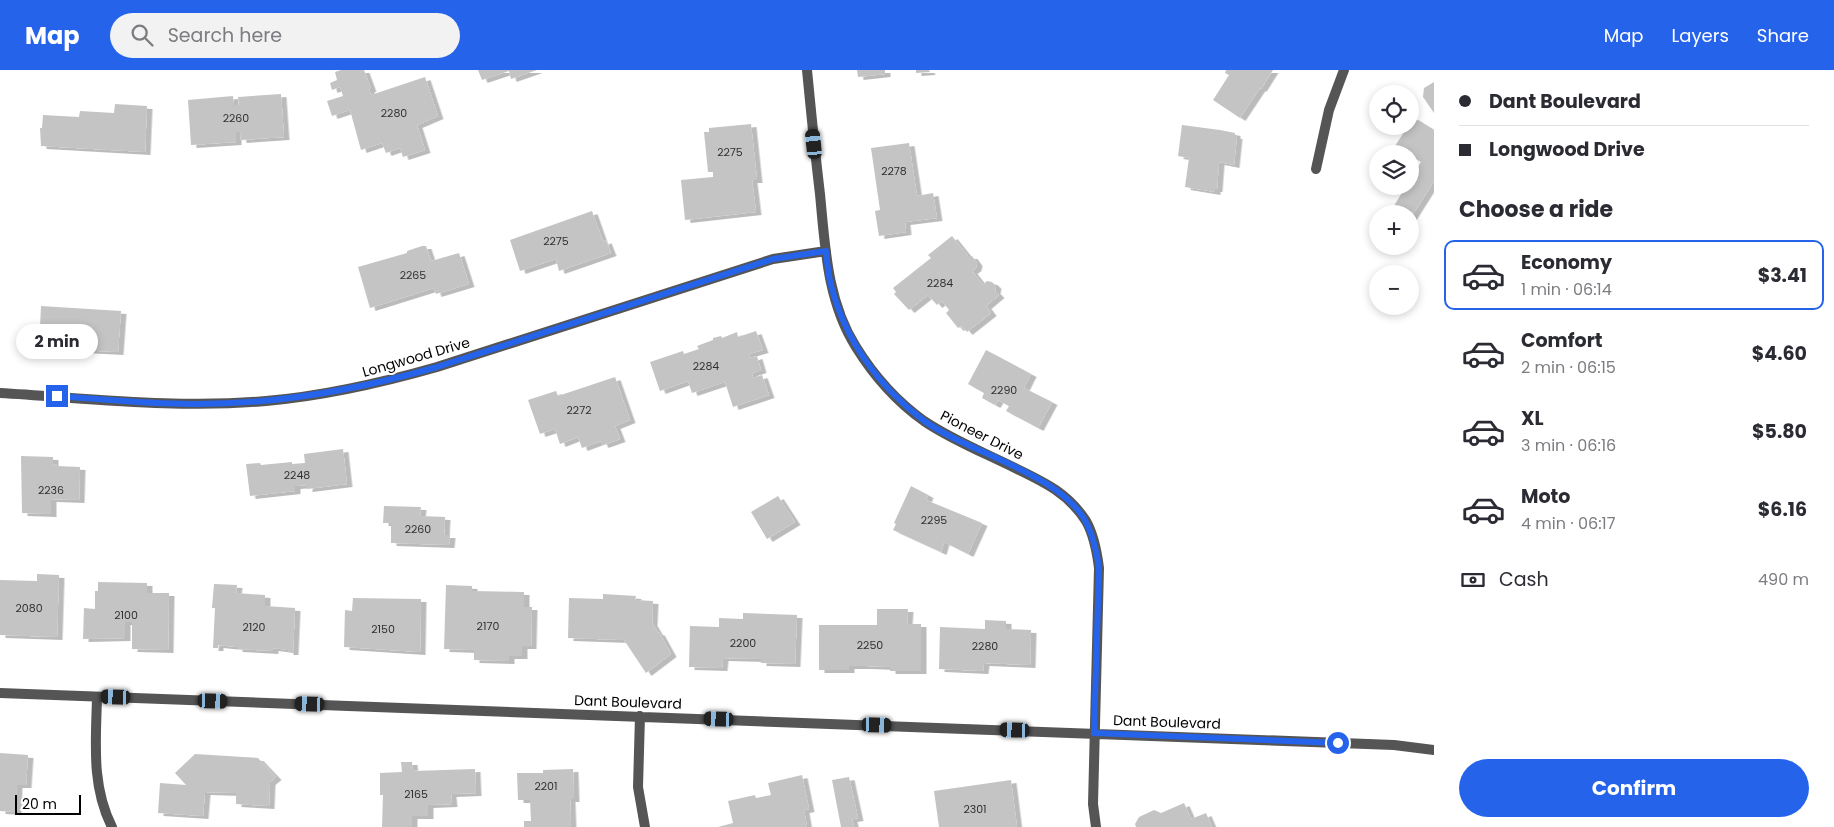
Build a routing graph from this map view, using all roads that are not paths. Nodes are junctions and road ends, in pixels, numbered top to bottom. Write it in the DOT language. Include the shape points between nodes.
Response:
graph roads {
  1 [pos="807,70"];
  2 [pos="1344,70"];
  3 [pos="1316,169"];
  4 [pos="826,251"];
  5 [pos="0,393"];
  6 [pos="0,693"];
  7 [pos="97,697"];
  8 [pos="640,716"];
  9 [pos="1094,733"];
  10 [pos="1434,750"];
  11 [pos="112,827"];
  12 [pos="645,827"];
  13 [pos="1096,827"];
  1 -- 4 [label="street, Pioneer Drive"];
  2 -- 3 [label="street" via="1329,110"];
  4 -- 5 [label="street, Longwood Drive" via="773,259 437,367 326,394 265,402 190,404"];
  4 -- 9 [label="street, Pioneer Drive" via="840,316 854,345 897,399 952,437 1053,487 1073,503 1087,523 1099,568"];
  6 -- 7 [label="street, Dant Boulevard"];
  7 -- 8 [label="street, Dant Boulevard"];
  7 -- 11 [label="street" via="96,765 101,796"];
  8 -- 9 [label="street, Dant Boulevard"];
  8 -- 12 [label="street" via="638,786"];
  9 -- 10 [label="street, Dant Boulevard" via="1394,745"];
  9 -- 13 [label="street, Pioneer Drive" via="1093,804"];
}
